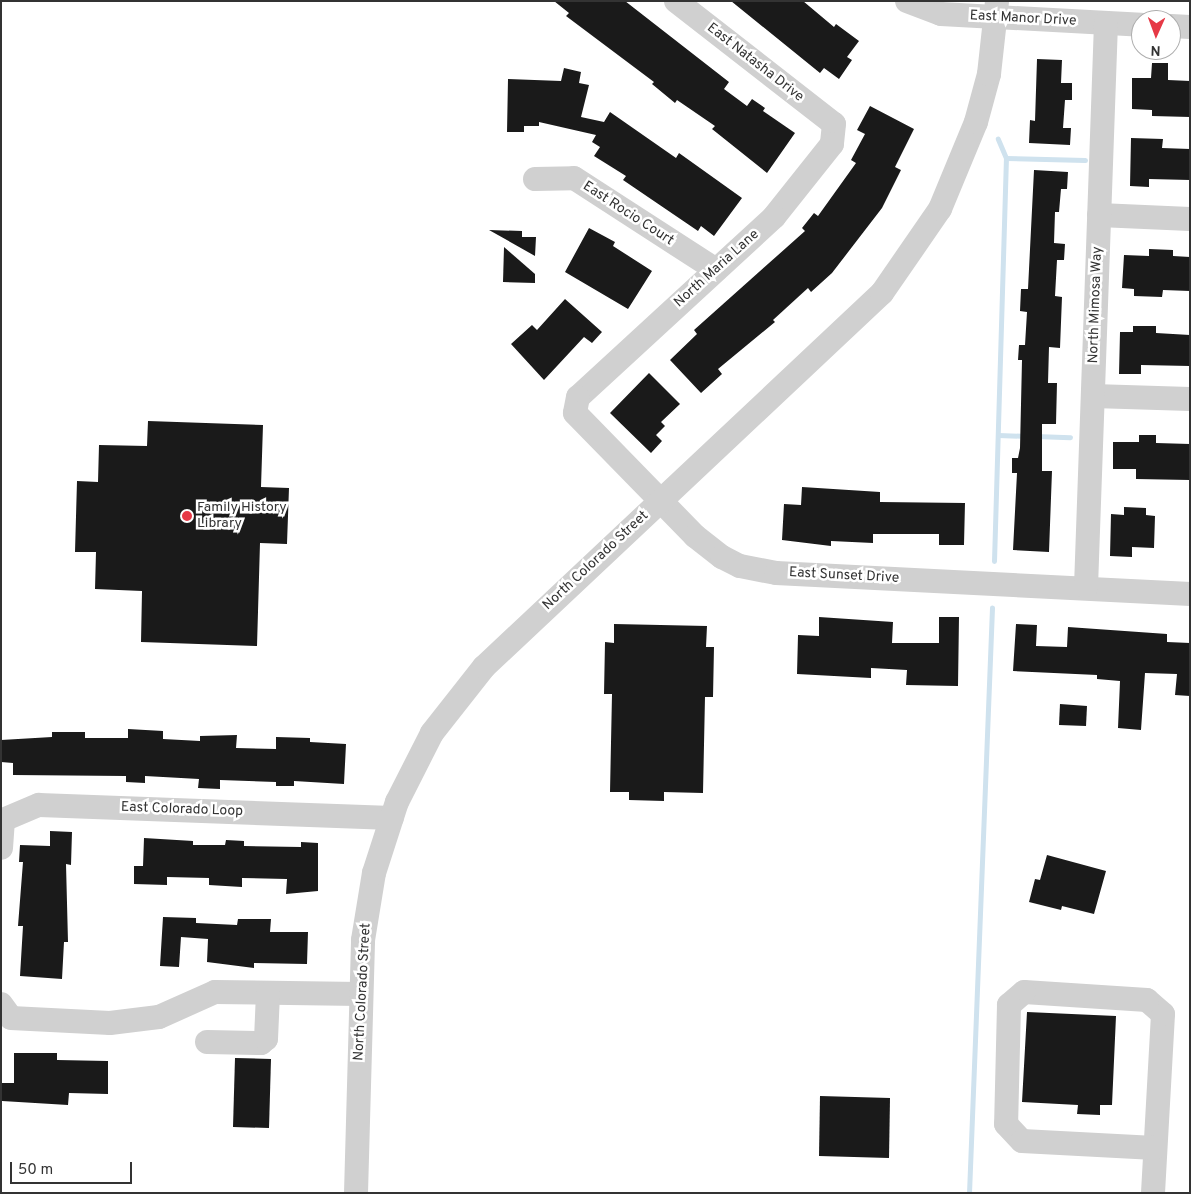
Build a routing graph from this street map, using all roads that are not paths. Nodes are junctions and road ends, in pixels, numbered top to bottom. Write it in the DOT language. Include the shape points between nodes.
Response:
graph roads {
  1 [pos="676,1"];
  2 [pos="907,1"];
  3 [pos="996,10"];
  4 [pos="1106,23"];
  5 [pos="1131,24"];
  6 [pos="834,124"];
  7 [pos="535,179"];
  8 [pos="1100,215"];
  9 [pos="1190,219"];
  10 [pos="716,270"];
  11 [pos="1093,396"];
  12 [pos="578,397"];
  13 [pos="1190,399"];
  14 [pos="661,499"];
  15 [pos="1086,587"];
  16 [pos="1190,594"];
  17 [pos="392,818"];
  18 [pos="1,848"];
  19 [pos="268,993"];
  20 [pos="360,994"];
  21 [pos="1,1004"];
  22 [pos="207,1042"];
  23 [pos="1155,1148"];
  24 [pos="356,1193"];
  25 [pos="1153,1193"];
  1 -- 6 [label="street, East Natasha Drive"];
  2 -- 3 [label="street, East Manor Drive" via="941,14"];
  3 -- 4 [label="street, East Manor Drive"];
  3 -- 14 [label="street, North Colorado Street" via="990,74 976,122 944,200 882,293"];
  4 -- 5 [label="street, East Manor Drive"];
  4 -- 8 [label="street, North Mimosa Way"];
  6 -- 10 [label="street, North Maria Lane" via="832,144 774,217"];
  7 -- 10 [label="street, East Rocio Court" via="574,178"];
  8 -- 9 [label="street"];
  8 -- 11 [label="street, North Mimosa Way"];
  10 -- 12 [label="street, North Maria Lane"];
  11 -- 13 [label="street"];
  11 -- 15 [label="street, North Mimosa Way"];
  12 -- 14 [label="street, East Sunset Drive" via="575,414"];
  14 -- 15 [label="street, East Sunset Drive" via="712,550 740,566 759,571"];
  14 -- 17 [label="street, North Colorado Street" via="484,667 432,733"];
  15 -- 16 [label="street, East Sunset Drive"];
  17 -- 18 [label="street, East Colorado Loop" via="39,805 3,820"];
  17 -- 20 [label="street, North Colorado Street" via="374,873 363,940"];
  19 -- 20 [label="street"];
  19 -- 21 [label="street" via="215,992 159,1017 110,1023 11,1018"];
  19 -- 22 [label="street" via="266,1039 261,1043"];
  20 -- 24 [label="street, North Colorado Street"];
  23 -- 23 [label="street" via="1163,1014 1146,1000 1024,992 1009,1005 1006,1124 1022,1141"];
  23 -- 25 [label="street"];
}
